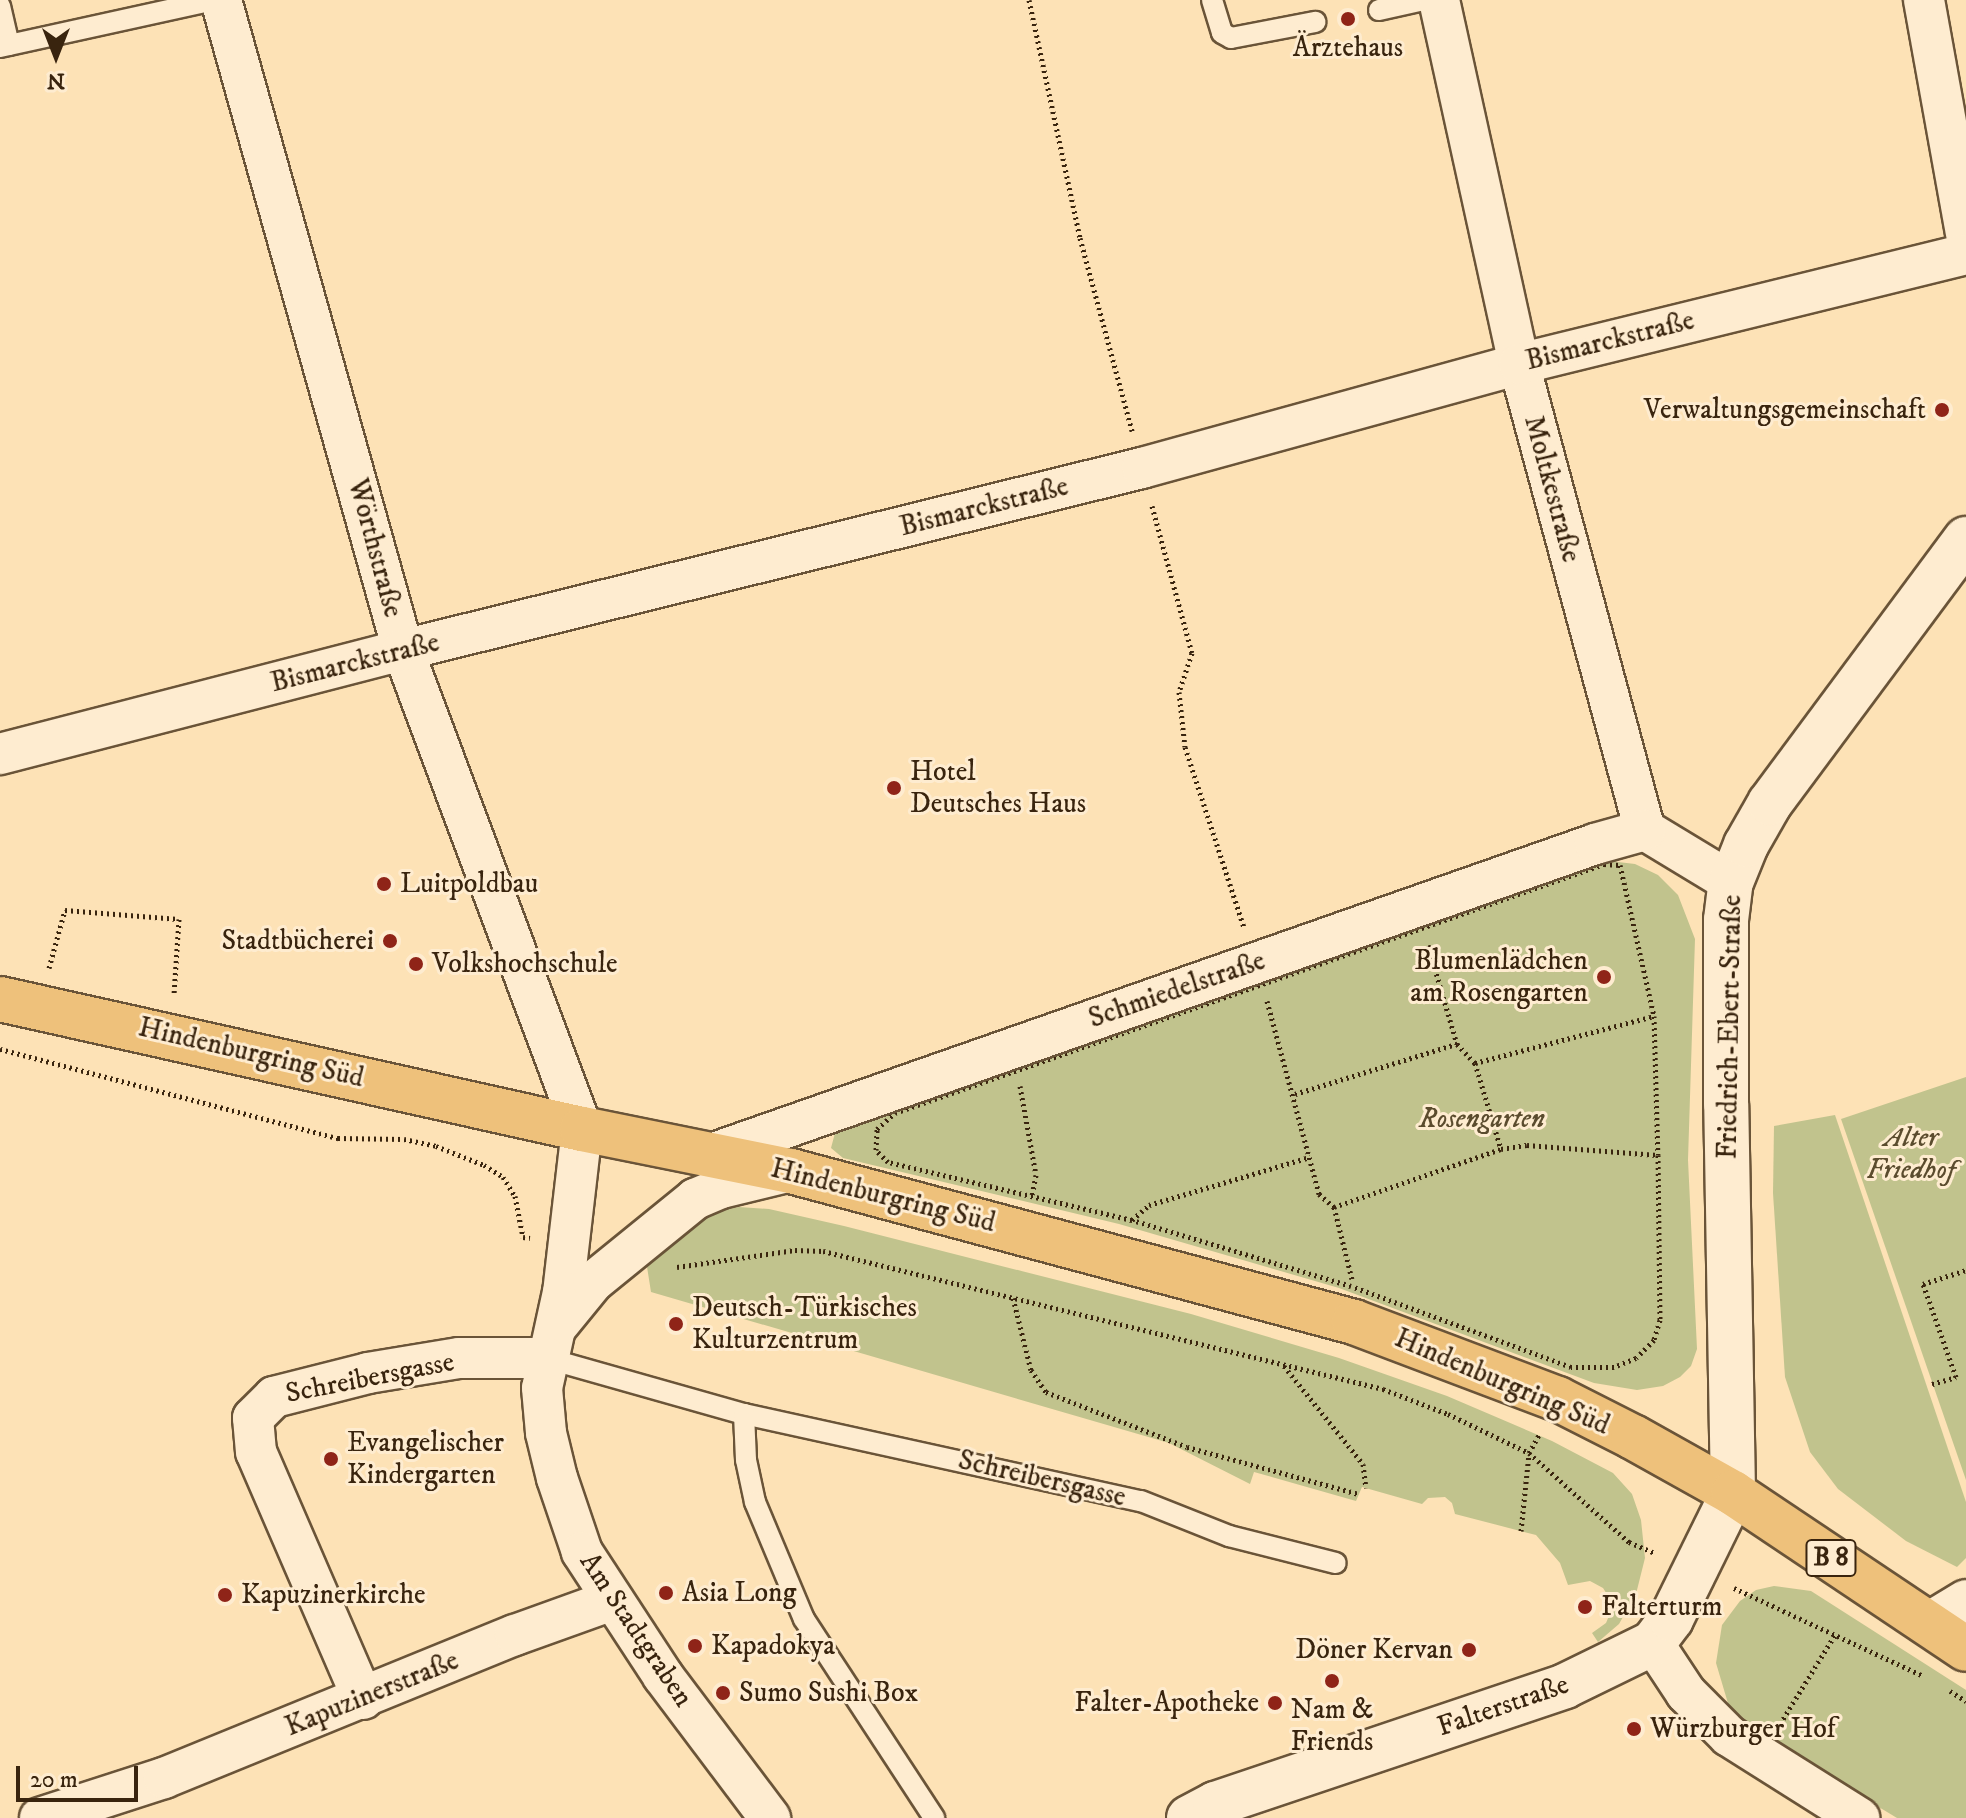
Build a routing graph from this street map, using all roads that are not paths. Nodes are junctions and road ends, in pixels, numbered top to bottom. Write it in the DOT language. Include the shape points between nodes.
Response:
graph roads {
  1 [pos="213,0"];
  2 [pos="221,0"];
  3 [pos="1212,0"];
  4 [pos="1424,0"];
  5 [pos="1439,0"];
  6 [pos="1924,0"];
  7 [pos="0,6"];
  8 [pos="1379,10"];
  9 [pos="1315,22"];
  10 [pos="4,46"];
  11 [pos="1966,233"];
  12 [pos="1966,254"];
  13 [pos="1519,364"];
  14 [pos="1966,539"];
  15 [pos="403,650"];
  16 [pos="0,754"];
  17 [pos="1645,830"];
  18 [pos="1731,882"];
  19 [pos="21,1003"];
  20 [pos="582,1129"];
  21 [pos="711,1154"];
  22 [pos="791,1171"];
  23 [pos="551,1343"];
  24 [pos="744,1414"];
  25 [pos="1733,1493"];
  26 [pos="1336,1563"];
  27 [pos="612,1600"];
  28 [pos="1966,1600"];
  29 [pos="1928,1623"];
  30 [pos="1653,1643"];
  31 [pos="1966,1649"];
  32 [pos="363,1699"];
  33 [pos="1209,1813"];
  34 [pos="40,1818"];
  35 [pos="770,1818"];
  36 [pos="934,1818"];
  37 [pos="1859,1818"];
  1 -- 10 [label="lane"];
  2 -- 15 [label="street, Wörthstraße"];
  3 -- 9 [label="lane" via="1222,33 1231,38"];
  4 -- 8 [label="lane"];
  5 -- 13 [label="street, Moltkestraße"];
  6 -- 11 [label="street"];
  7 -- 10 [label="lane"];
  12 -- 13 [label="street, Bismarckstraße"];
  13 -- 15 [label="street, Bismarckstraße" via="1142,468"];
  13 -- 17 [label="street, Moltkestraße"];
  14 -- 18 [label="street, Friedrich-Ebert-Straße" via="1770,803"];
  15 -- 16 [label="street, Bismarckstraße"];
  15 -- 20 [label="street, Wörthstraße"];
  17 -- 18 [label="street"];
  17 -- 21 [label="street, Schmiedelstraße" via="1595,844 1259,974"];
  18 -- 25 [label="street, Friedrich-Ebert-Straße" via="1726,920 1726,1104"];
  19 -- 20 [label="main road, Hindenburgring Süd"];
  20 -- 21 [label="main road, Hindenburgring Süd"];
  20 -- 23 [label="street, Am Stadtgraben"];
  21 -- 22 [label="main road, Hindenburgring Süd"];
  22 -- 23 [label="street" via="695,1199 593,1282"];
  22 -- 25 [label="main road, Hindenburgring Süd" via="1564,1383"];
  23 -- 24 [label="lane, Schreibersgasse"];
  23 -- 27 [label="street, Am Stadtgraben" via="542,1388 557,1478 582,1552"];
  23 -- 32 [label="street, Schreibersgasse" via="368,1373 274,1397 253,1418 256,1452"];
  24 -- 26 [label="lane, Schreibersgasse" via="1141,1501 1229,1536"];
  24 -- 36 [label="lane" via="755,1502 804,1619"];
  25 -- 29 [label="main road, B 8"];
  25 -- 30 [label="street, Falterstraße" via="1671,1619"];
  27 -- 32 [label="street, Kapuzinerstraße"];
  27 -- 35 [label="street, Am Stadtgraben"];
  28 -- 29 [label="street"];
  29 -- 31 [label="main road, B 8"];
  30 -- 33 [label="street, Falterstraße" via="1565,1686"];
  30 -- 37 [label="street" via="1686,1693 1729,1736"];
  32 -- 34 [label="street, Kapuzinerstraße" via="164,1778"];
}
